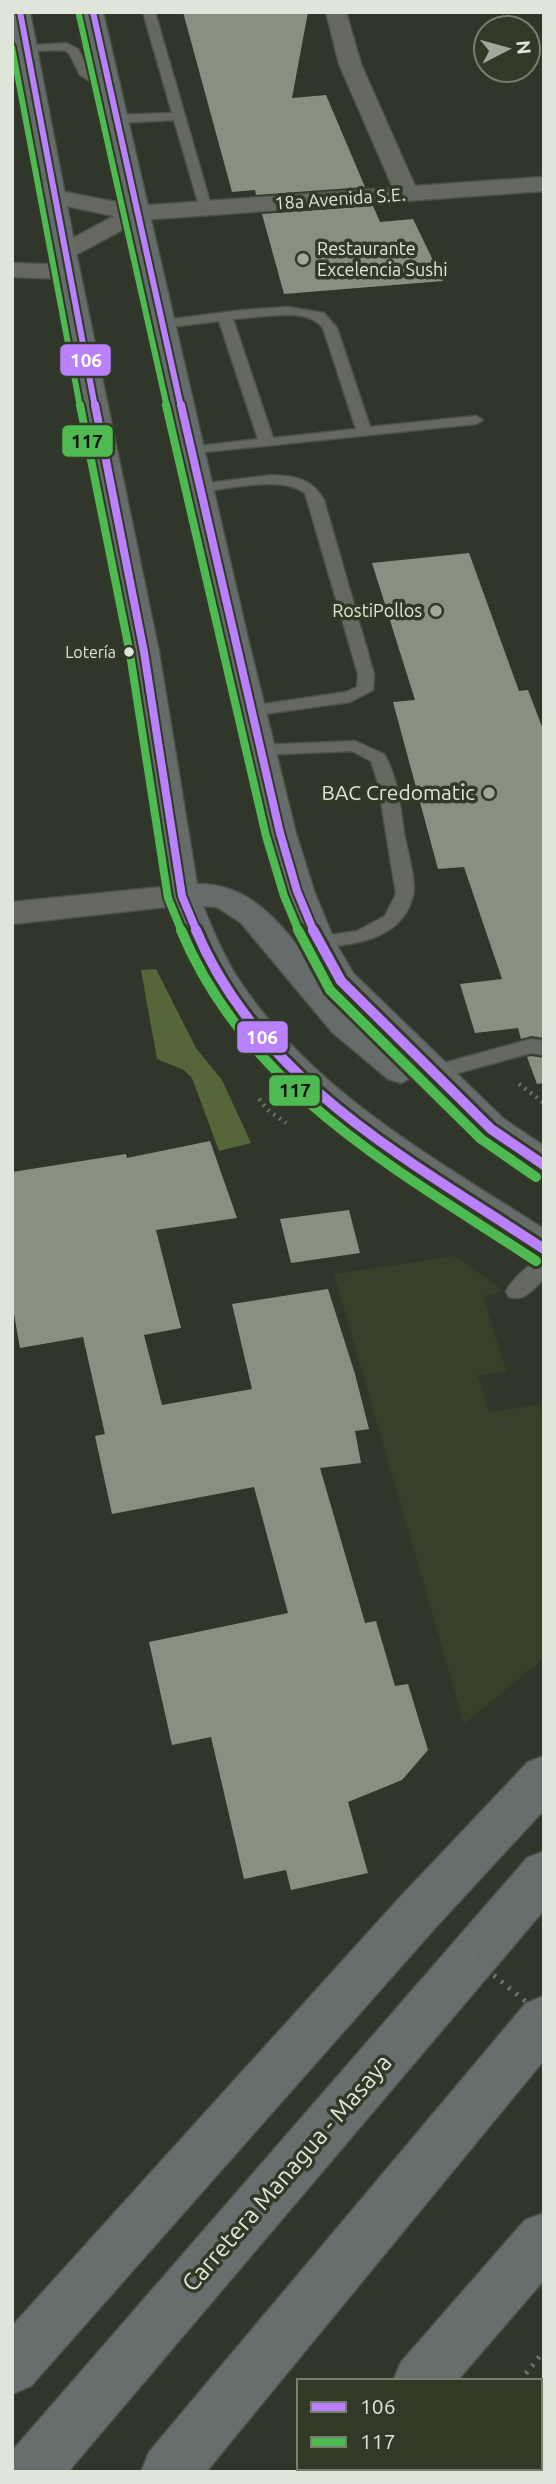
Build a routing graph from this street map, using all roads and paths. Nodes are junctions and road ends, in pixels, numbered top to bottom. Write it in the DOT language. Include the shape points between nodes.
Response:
graph roads {
  1 [pos="20,12"];
  2 [pos="93,12"];
  3 [pos="149,12"];
  4 [pos="336,12"];
  5 [pos="17,53"];
  6 [pos="111,89"];
  7 [pos="179,116"];
  8 [pos="118,119"];
  9 [pos="544,184"];
  10 [pos="407,194"];
  11 [pos="55,197"];
  12 [pos="206,209"];
  13 [pos="136,213"];
  14 [pos="66,262"];
  15 [pos="12,270"];
  16 [pos="225,317"];
  17 [pos="162,324"];
  18 [pos="476,420"];
  19 [pos="364,432"];
  20 [pos="267,443"];
  21 [pos="190,451"];
  22 [pos="201,488"];
  23 [pos="250,711"];
  24 [pos="260,750"];
  25 [pos="182,896"];
  26 [pos="12,913"];
  27 [pos="318,943"];
  28 [pos="544,1048"];
  29 [pos="433,1073"];
  30 [pos="491,1129"];
  31 [pos="544,1165"];
  32 [pos="544,1249"];
  33 [pos="544,1266"];
  34 [pos="517,1291"];
  35 [pos="544,1777"];
  36 [pos="544,1874"];
  37 [pos="472,1956"];
  38 [pos="544,2019"];
  39 [pos="544,2239"];
  40 [pos="544,2351"];
  41 [pos="12,2367"];
  42 [pos="422,2379"];
  43 [pos="522,2379"];
  44 [pos="31,2472"];
  45 [pos="169,2472"];
  1 -- 5 [label="main road"];
  2 -- 6 [label="main road"];
  3 -- 7 [label="lane"];
  4 -- 10 [label="street" via="350,64"];
  5 -- 6 [label="lane" via="66,46 74,51 84,73"];
  5 -- 11 [label="main road"];
  6 -- 8 [label="main road"];
  7 -- 8 [label="lane"];
  7 -- 12 [label="lane"];
  8 -- 13 [label="main road"];
  9 -- 10 [label="street, 18a Avenida S.E."];
  10 -- 12 [label="street, 18a Avenida S.E."];
  11 -- 13 [label="street, 18a Avenida S.E."];
  11 -- 14 [label="main road"];
  12 -- 13 [label="street, 18a Avenida S.E."];
  13 -- 14 [label="street, 18a Avenida S.E."];
  13 -- 17 [label="main road"];
  14 -- 15 [label="street"];
  14 -- 25 [label="main road" via="144,652"];
  16 -- 17 [label="lane"];
  16 -- 19 [label="lane" via="278,312 319,317 330,328"];
  16 -- 20 [label="lane"];
  17 -- 21 [label="main road"];
  18 -- 19 [label="lane"];
  19 -- 20 [label="lane"];
  20 -- 21 [label="lane"];
  21 -- 22 [label="main road"];
  22 -- 23 [label="main road"];
  22 -- 23 [label="lane" via="278,480 309,488 366,674 365,690 350,696"];
  23 -- 24 [label="main road"];
  24 -- 27 [label="main road" via="297,891"];
  24 -- 27 [label="lane" via="355,746 378,758 387,783 405,894 392,920 361,937"];
  25 -- 26 [label="street"];
  25 -- 30 [label="main road" via="228,899 253,915 361,1039"];
  25 -- 32 [label="main road" via="226,988 288,1066 356,1126"];
  27 -- 29 [label="main road" via="341,981"];
  28 -- 29 [label="lane" via="531,1046"];
  29 -- 30 [label="main road"];
  30 -- 31 [label="main road"];
  33 -- 34 [label="lane"];
  35 -- 41 [label="highway"];
  36 -- 44 [label="highway, Carretera Managua - Masaya"];
  37 -- 38 [label="path, bridge"];
  38 -- 45 [label="highway"];
  39 -- 42 [label="highway"];
  40 -- 43 [label="path"];
}
